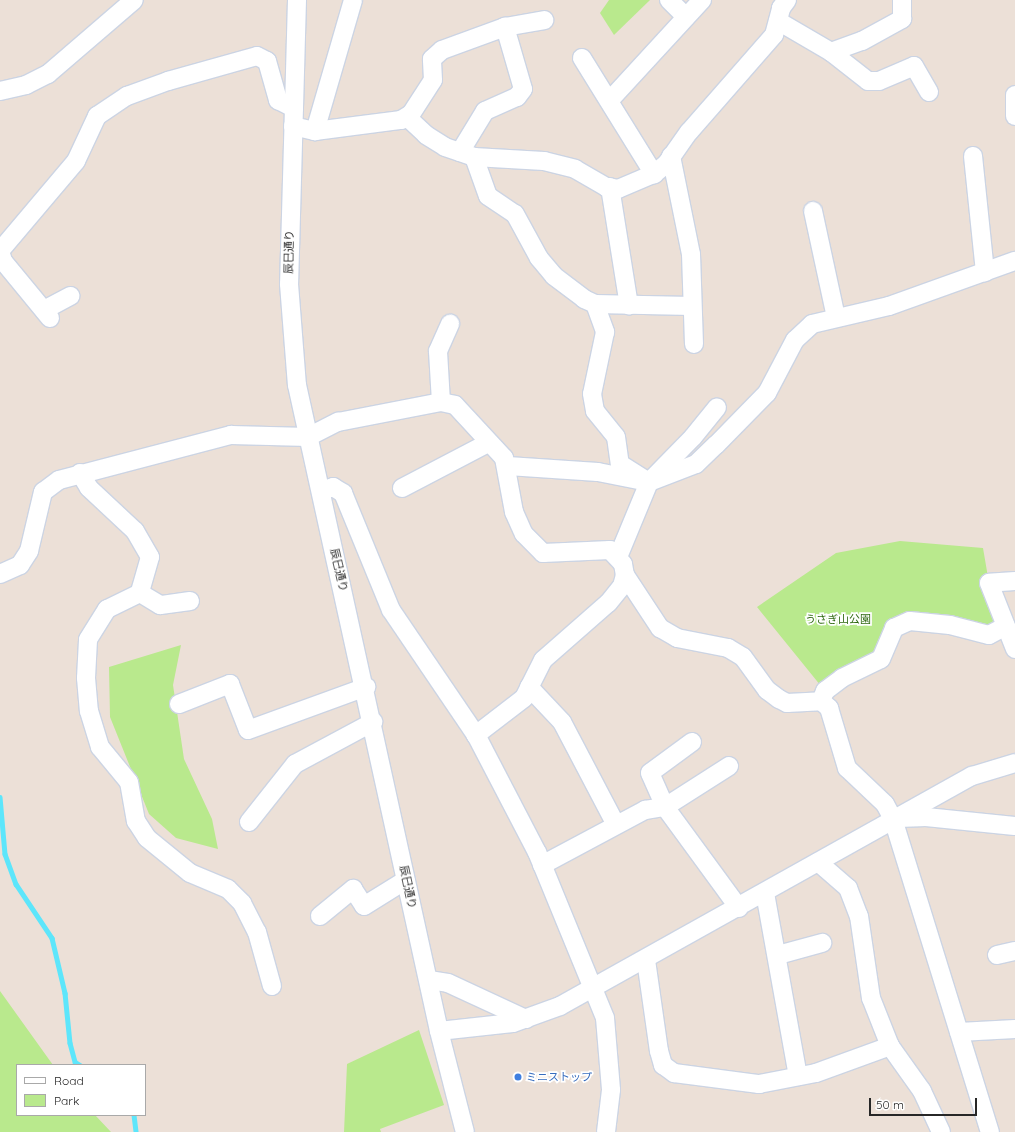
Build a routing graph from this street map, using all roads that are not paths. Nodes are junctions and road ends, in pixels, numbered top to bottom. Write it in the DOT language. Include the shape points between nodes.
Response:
graph roads {
  1 [pos="134,0"];
  2 [pos="297,0"];
  3 [pos="353,0"];
  4 [pos="669,0"];
  5 [pos="702,0"];
  6 [pos="787,0"];
  7 [pos="902,0"];
  8 [pos="686,17"];
  9 [pos="544,20"];
  10 [pos="778,21"];
  11 [pos="505,27"];
  12 [pos="831,52"];
  13 [pos="582,58"];
  14 [pos="0,91"];
  15 [pos="929,92"];
  16 [pos="1015,95"];
  17 [pos="610,100"];
  18 [pos="294,108"];
  19 [pos="407,116"];
  20 [pos="1015,116"];
  21 [pos="293,126"];
  22 [pos="315,131"];
  23 [pos="467,154"];
  24 [pos="671,156"];
  25 [pos="973,156"];
  26 [pos="654,174"];
  27 [pos="610,187"];
  28 [pos="814,210"];
  29 [pos="0,251"];
  30 [pos="1015,261"];
  31 [pos="985,272"];
  32 [pos="70,296"];
  33 [pos="595,304"];
  34 [pos="629,305"];
  35 [pos="692,306"];
  36 [pos="836,317"];
  37 [pos="450,324"];
  38 [pos="694,344"];
  39 [pos="440,402"];
  40 [pos="716,407"];
  41 [pos="308,437"];
  42 [pos="488,444"];
  43 [pos="508,466"];
  44 [pos="80,473"];
  45 [pos="649,482"];
  46 [pos="402,488"];
  47 [pos="321,491"];
  48 [pos="618,557"];
  49 [pos="0,574"];
  50 [pos="625,575"];
  51 [pos="1015,581"];
  52 [pos="140,593"];
  53 [pos="190,601"];
  54 [pos="1006,626"];
  55 [pos="1015,649"];
  56 [pos="366,687"];
  57 [pos="529,687"];
  58 [pos="821,701"];
  59 [pos="179,704"];
  60 [pos="373,722"];
  61 [pos="476,735"];
  62 [pos="692,742"];
  63 [pos="1015,763"];
  64 [pos="729,766"];
  65 [pos="665,807"];
  66 [pos="893,819"];
  67 [pos="249,822"];
  68 [pos="616,825"];
  69 [pos="1015,826"];
  70 [pos="818,862"];
  71 [pos="542,865"];
  72 [pos="406,880"];
  73 [pos="765,893"];
  74 [pos="738,908"];
  75 [pos="320,916"];
  76 [pos="822,943"];
  77 [pos="1015,951"];
  78 [pos="778,955"];
  79 [pos="997,955"];
  80 [pos="646,960"];
  81 [pos="429,980"];
  82 [pos="272,986"];
  83 [pos="594,989"];
  84 [pos="526,1019"];
  85 [pos="1015,1029"];
  86 [pos="439,1031"];
  87 [pos="960,1032"];
  88 [pos="890,1046"];
  89 [pos="798,1076"];
  90 [pos="465,1132"];
  91 [pos="606,1132"];
  92 [pos="941,1132"];
  93 [pos="990,1132"];
  1 -- 14 [label="street" via="48,74 26,86"];
  2 -- 18 [label="street, 辰巳通り"];
  3 -- 22 [label="street"];
  4 -- 8 [label="street"];
  5 -- 8 [label="street"];
  6 -- 10 [label="street"];
  7 -- 12 [label="street" via="902,19 862,41"];
  8 -- 17 [label="street"];
  9 -- 11 [label="street"];
  10 -- 12 [label="street"];
  10 -- 24 [label="street" via="774,35"];
  11 -- 19 [label="street" via="442,50 432,59 433,80"];
  11 -- 23 [label="street" via="523,89 517,97 485,110"];
  12 -- 15 [label="street" via="868,81 879,81 914,66"];
  13 -- 17 [label="street"];
  16 -- 20 [label="street"];
  17 -- 26 [label="street"];
  18 -- 21 [label="street, 辰巳通り"];
  18 -- 29 [label="street" via="278,100 267,61 257,56 127,96 97,116 76,161"];
  19 -- 22 [label="street"];
  19 -- 23 [label="street" via="426,135"];
  21 -- 22 [label="street"];
  21 -- 41 [label="street, 辰巳通り" via="289,284 297,385"];
  23 -- 27 [label="street" via="544,161 575,169"];
  23 -- 33 [label="street" via="488,196 515,214 549,270"];
  24 -- 26 [label="street"];
  24 -- 35 [label="street" via="691,254"];
  25 -- 31 [label="street"];
  26 -- 27 [label="street" via="618,189"];
  27 -- 34 [label="street"];
  28 -- 36 [label="street"];
  29 -- 32 [label="street" via="3,261 47,314"];
  30 -- 31 [label="street"];
  31 -- 36 [label="street" via="889,306"];
  33 -- 34 [label="street"];
  33 -- 45 [label="street" via="605,332 592,394 595,411 616,437 620,464"];
  34 -- 35 [label="street"];
  35 -- 38 [label="street"];
  36 -- 45 [label="street" via="812,324 795,340 767,393 696,464"];
  37 -- 39 [label="street" via="438,351"];
  39 -- 41 [label="street" via="338,422"];
  39 -- 42 [label="street" via="455,405"];
  40 -- 45 [label="street" via="694,437"];
  41 -- 44 [label="street" via="231,435"];
  41 -- 47 [label="street, 辰巳通り"];
  42 -- 43 [label="street"];
  42 -- 46 [label="street"];
  43 -- 45 [label="street" via="598,472"];
  43 -- 48 [label="street" via="514,512 524,534 543,553 610,550"];
  44 -- 49 [label="street" via="59,480 43,492 28,551 20,565"];
  44 -- 52 [label="street" via="89,488 135,532 150,557"];
  45 -- 48 [label="street"];
  47 -- 56 [label="street, 辰巳通り"];
  47 -- 61 [label="street" via="333,487 343,493 391,610"];
  48 -- 50 [label="street"];
  50 -- 57 [label="street" via="622,586 608,603 543,660"];
  50 -- 58 [label="street" via="660,628 677,638 728,648 738,654 767,690 787,703"];
  51 -- 54 [label="street" via="990,583"];
  52 -- 53 [label="street" via="160,605"];
  52 -- 82 [label="street" via="107,609 88,640 86,678 89,711 100,747 129,782 136,821 147,838 190,873 228,890 242,903 257,932"];
  54 -- 55 [label="street"];
  54 -- 58 [label="street" via="989,635 950,624 910,621 894,628 881,659 842,678 826,691"];
  56 -- 59 [label="street" via="248,730 230,684"];
  56 -- 60 [label="street, 辰巳通り"];
  57 -- 61 [label="street" via="512,709"];
  57 -- 68 [label="street" via="562,722"];
  58 -- 66 [label="street" via="829,708 847,768 885,804"];
  60 -- 67 [label="street" via="294,764"];
  60 -- 72 [label="street, 辰巳通り"];
  61 -- 71 [label="street"];
  62 -- 65 [label="street" via="650,773"];
  63 -- 66 [label="street" via="972,776"];
  64 -- 65 [label="street"];
  65 -- 68 [label="street" via="645,810"];
  65 -- 74 [label="street"];
  66 -- 69 [label="street" via="926,817"];
  66 -- 70 [label="street"];
  66 -- 87 [label="street"];
  68 -- 71 [label="street"];
  70 -- 73 [label="street"];
  70 -- 88 [label="street" via="848,888 859,916 871,998"];
  71 -- 83 [label="street"];
  72 -- 75 [label="street" via="364,906 353,889"];
  72 -- 81 [label="street, 辰巳通り"];
  73 -- 74 [label="street"];
  73 -- 78 [label="street"];
  74 -- 80 [label="street"];
  76 -- 78 [label="street"];
  77 -- 79 [label="street"];
  78 -- 89 [label="street"];
  80 -- 83 [label="street"];
  80 -- 89 [label="street" via="663,1065 674,1073 759,1084"];
  81 -- 84 [label="street" via="448,983"];
  81 -- 86 [label="street, 辰巳通り"];
  83 -- 84 [label="street"];
  83 -- 91 [label="street" via="609,1046 611,1090"];
  84 -- 86 [label="street" via="513,1024"];
  85 -- 87 [label="street"];
  86 -- 90 [label="street, 辰巳通り"];
  87 -- 93 [label="street"];
  88 -- 89 [label="street"];
  88 -- 92 [label="street" via="922,1091"];
}
